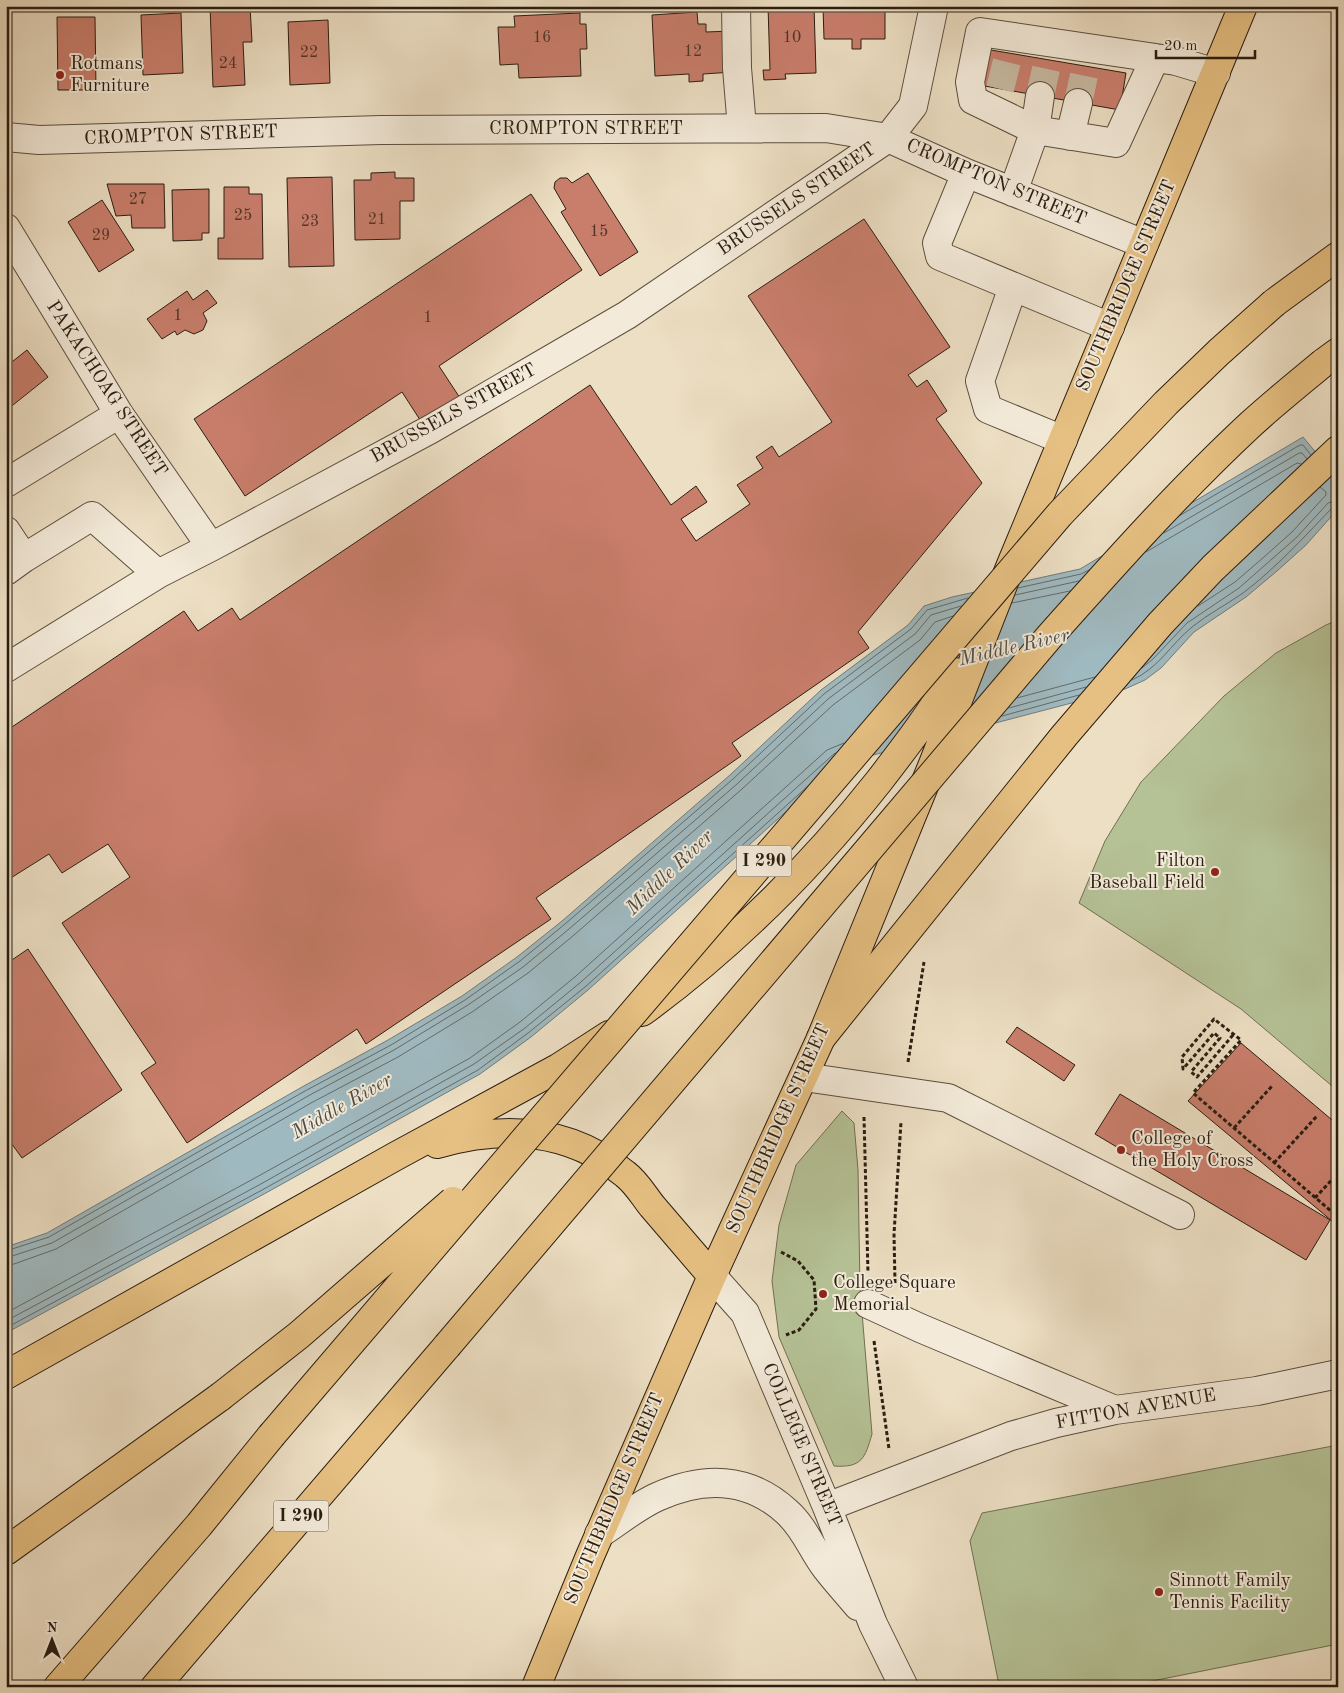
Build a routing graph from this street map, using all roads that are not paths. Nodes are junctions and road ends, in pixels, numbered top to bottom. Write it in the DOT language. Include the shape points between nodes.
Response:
graph roads {
  1 [pos="736,6"];
  2 [pos="934,6"];
  3 [pos="1243,6"];
  4 [pos="1155,58"];
  5 [pos="1216,73"];
  6 [pos="1040,96"];
  7 [pos="1078,102"];
  8 [pos="742,128"];
  9 [pos="1035,130"];
  10 [pos="1070,136"];
  11 [pos="6,137"];
  12 [pos="888,138"];
  13 [pos="966,173"];
  14 [pos="1013,192"];
  15 [pos="6,228"];
  16 [pos="1144,244"];
  17 [pos="1338,256"];
  18 [pos="1013,287"];
  19 [pos="1110,327"];
  20 [pos="1331,358"];
  21 [pos="119,414"];
  22 [pos="1063,440"];
  23 [pos="1338,450"];
  24 [pos="6,483"];
  25 [pos="6,531"];
  26 [pos="211,547"];
  27 [pos="15,564"];
  28 [pos="1010,566"];
  29 [pos="158,574"];
  30 [pos="6,668"];
  31 [pos="821,1038"];
  32 [pos="804,1077"];
  33 [pos="548,1114"];
  34 [pos="396,1156"];
  35 [pos="1180,1215"];
  36 [pos="712,1276"];
  37 [pos="868,1304"];
  38 [pos="6,1374"];
  39 [pos="1338,1374"];
  40 [pos="1115,1410"];
  41 [pos="827,1507"];
  42 [pos="599,1534"];
  43 [pos="6,1551"];
  44 [pos="873,1624"];
  45 [pos="58,1687"];
  46 [pos="155,1687"];
  47 [pos="536,1687"];
  48 [pos="904,1687"];
  1 -- 8 [label="street"];
  2 -- 12 [label="street, BRUSSELS STREET" via="912,106"];
  3 -- 5 [label="main road, SOUTHBRIDGE STREET"];
  4 -- 5 [label="street"];
  4 -- 9 [label="street" via="1087,57 1010,44 980,32 970,82 973,100 998,101"];
  4 -- 10 [label="street" via="1116,143"];
  5 -- 16 [label="main road, SOUTHBRIDGE STREET"];
  6 -- 9 [label="street"];
  7 -- 10 [label="street"];
  8 -- 11 [label="street, CROMPTON STREET" via="382,130 39,140"];
  8 -- 12 [label="street, CROMPTON STREET" via="826,128"];
  9 -- 10 [label="street"];
  9 -- 14 [label="street"];
  12 -- 13 [label="street, CROMPTON STREET"];
  12 -- 26 [label="street, BRUSSELS STREET" via="627,315 431,429"];
  13 -- 14 [label="street, CROMPTON STREET"];
  13 -- 18 [label="street" via="937,243 940,256"];
  14 -- 16 [label="street, CROMPTON STREET"];
  15 -- 21 [label="street, PAKACHOAG STREET"];
  16 -- 19 [label="main road, SOUTHBRIDGE STREET"];
  17 -- 33 [label="main road, I 290, bridge" via="1274,303 1219,352 1060,514"];
  18 -- 19 [label="street"];
  18 -- 22 [label="street" via="980,381 988,409"];
  19 -- 22 [label="main road, SOUTHBRIDGE STREET"];
  20 -- 46 [label="main road, I 290, bridge" via="1252,423 1184,488 1120,557"];
  21 -- 24 [label="street"];
  21 -- 26 [label="street, PAKACHOAG STREET"];
  22 -- 28 [label="main road, SOUTHBRIDGE STREET"];
  23 -- 31 [label="main road" via="1213,568 1160,624 1064,736"];
  25 -- 27 [label="street"];
  26 -- 29 [label="street, BRUSSELS STREET"];
  27 -- 29 [label="street" via="92,516"];
  28 -- 31 [label="main road, SOUTHBRIDGE STREET, bridge"];
  28 -- 34 [label="main road, SOUTHBRIDGE STREET, bridge" via="934,707 817,855 778,894 698,968 605,1038 558,1068"];
  29 -- 30 [label="street, BRUSSELS STREET"];
  31 -- 32 [label="main road, SOUTHBRIDGE STREET"];
  32 -- 35 [label="street" via="948,1098"];
  32 -- 36 [label="main road, SOUTHBRIDGE STREET"];
  33 -- 43 [label="main road, bridge" via="422,1229 298,1335 220,1397"];
  33 -- 45 [label="main road, I 290, bridge"];
  34 -- 36 [label="main road" via="448,1141 484,1135 519,1132 563,1139 596,1154 627,1175"];
  34 -- 38 [label="main road"];
  36 -- 41 [label="street, COLLEGE STREET" via="745,1313"];
  36 -- 42 [label="main road, SOUTHBRIDGE STREET"];
  37 -- 40 [label="street"];
  39 -- 40 [label="street, FITTON AVENUE" via="1257,1391"];
  40 -- 41 [label="street, FITTON AVENUE" via="1056,1422 1011,1436"];
  41 -- 44 [label="street, COLLEGE STREET"];
  42 -- 44 [label="street, COLLEGE STREET" via="655,1498 686,1486 727,1482 747,1487 788,1512 825,1567"];
  42 -- 47 [label="main road, SOUTHBRIDGE STREET"];
  44 -- 48 [label="street, COLLEGE STREET"];
}
